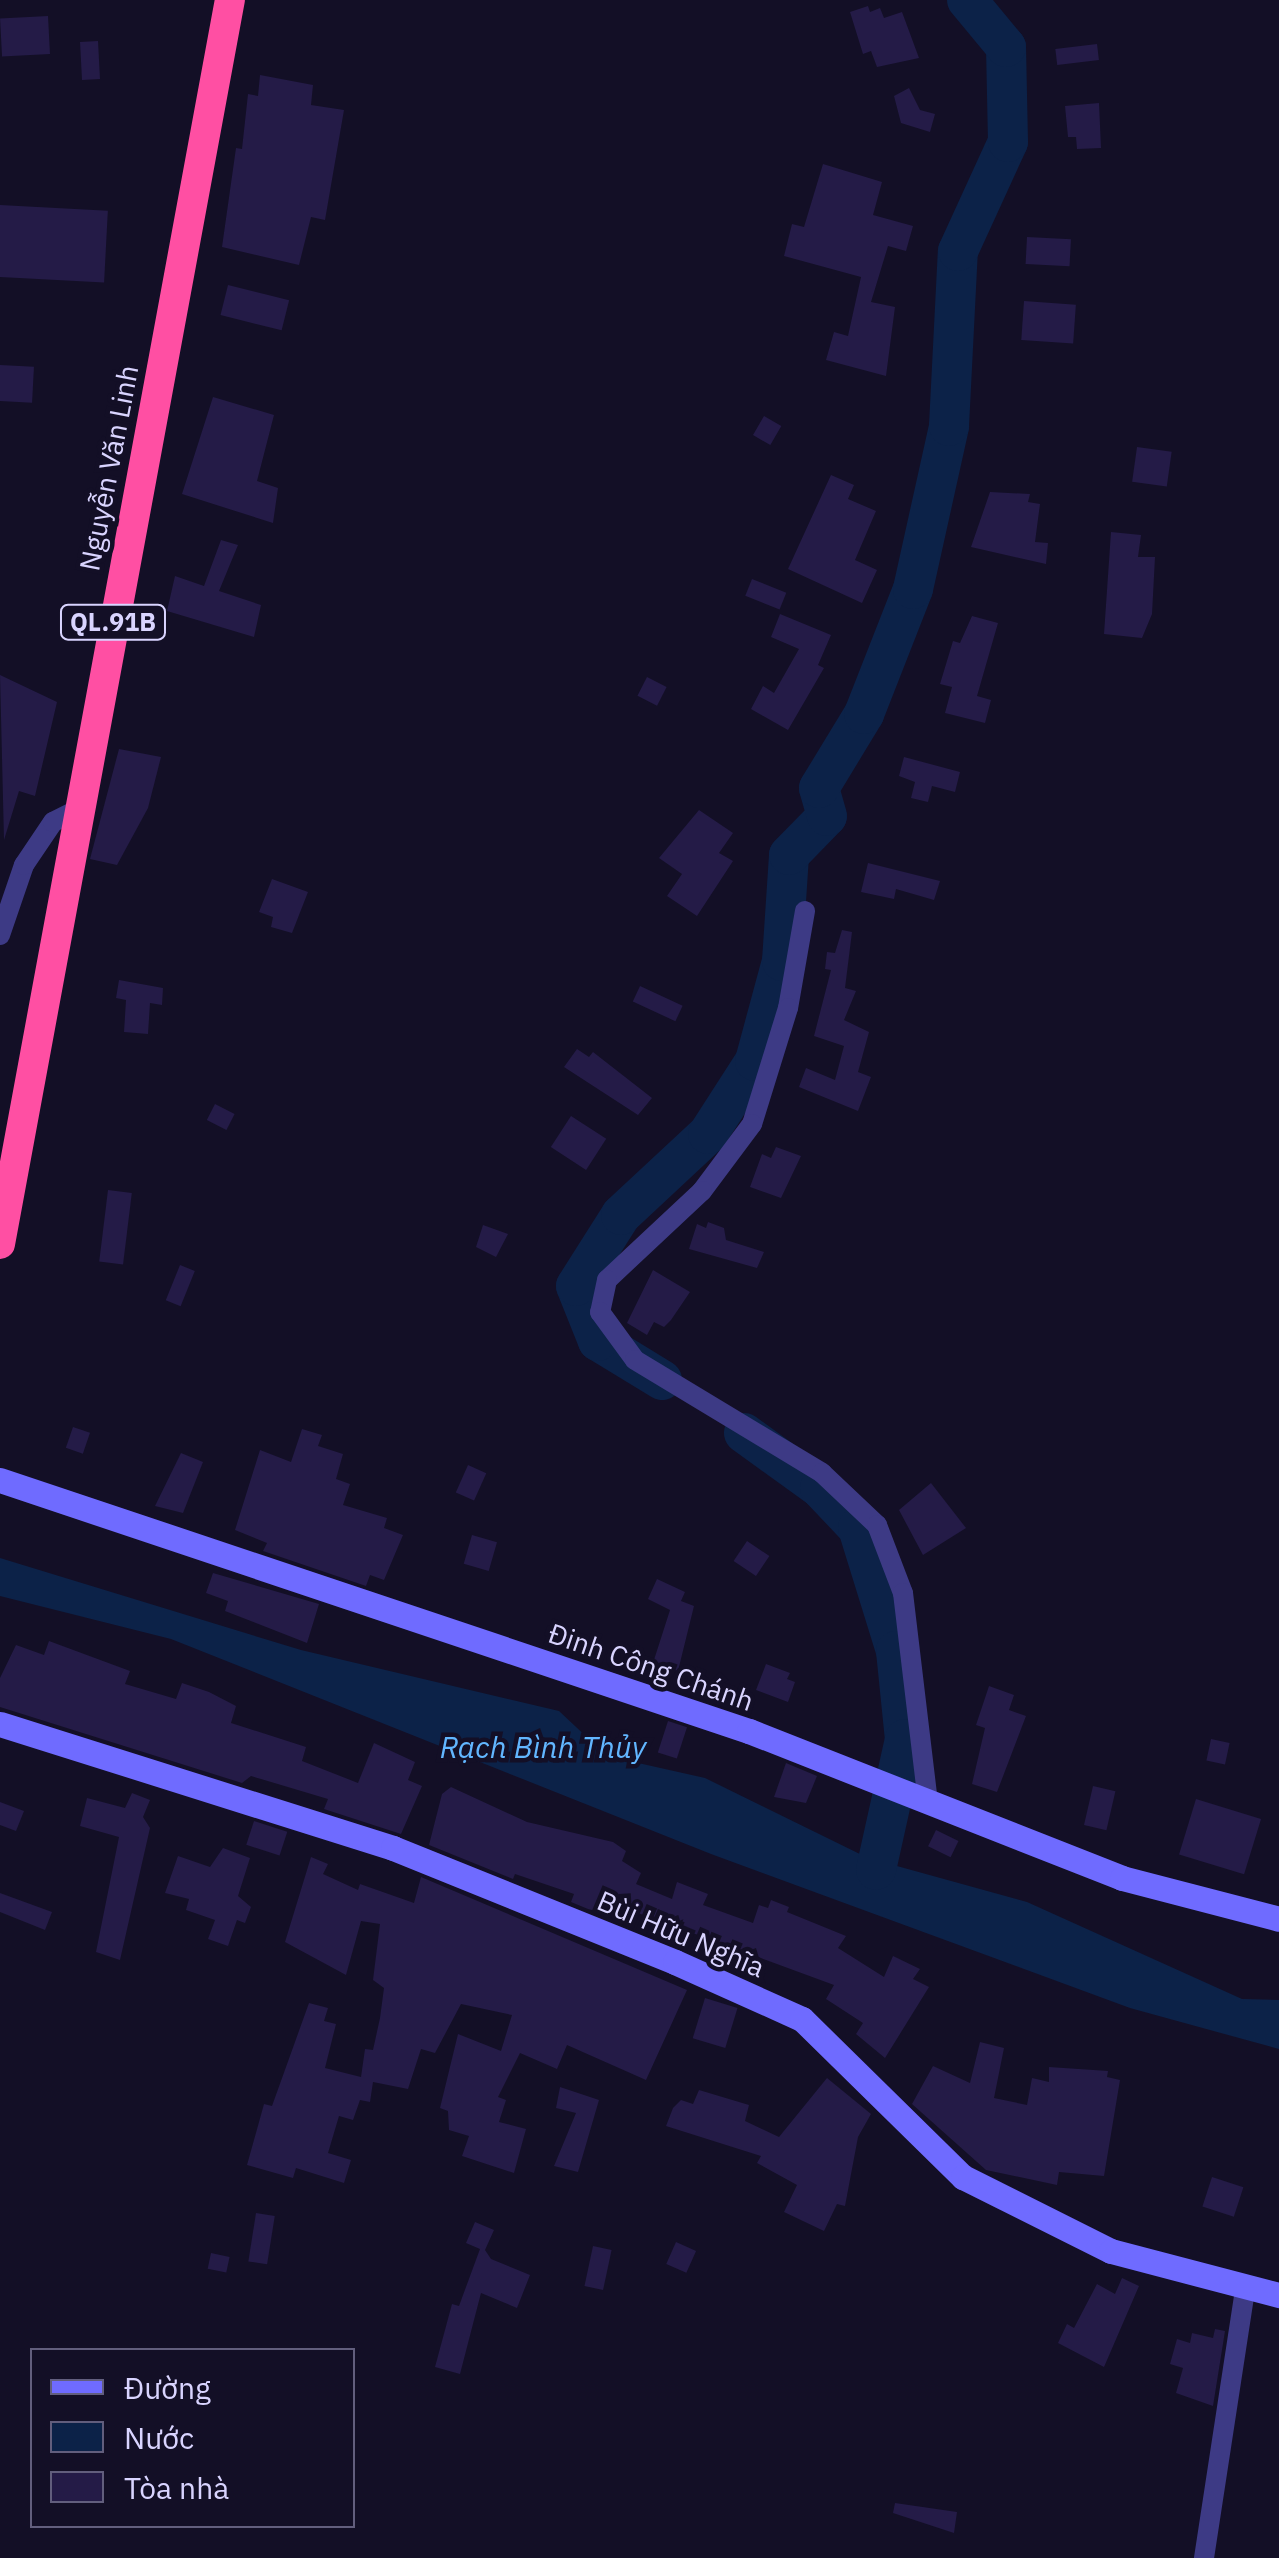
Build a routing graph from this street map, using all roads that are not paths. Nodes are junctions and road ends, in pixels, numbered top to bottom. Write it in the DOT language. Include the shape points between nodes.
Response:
graph roads {
  1 [pos="230,0"];
  2 [pos="78,809"];
  3 [pos="805,911"];
  4 [pos="0,936"];
  5 [pos="0,1244"];
  6 [pos="0,1480"];
  7 [pos="0,1724"];
  8 [pos="924,1802"];
  9 [pos="1279,1919"];
  10 [pos="1245,2290"];
  11 [pos="1279,2296"];
  12 [pos="1204,2558"];
  1 -- 2 [label="highway, Nguyễn Văn Linh / QL.91B"];
  2 -- 4 [label="street" via="53,822 24,864"];
  2 -- 5 [label="highway, Nguyễn Văn Linh / QL.91B"];
  3 -- 8 [label="street" via="788,1008 752,1124 692,1202 607,1280 600,1312 635,1360 822,1473 877,1525 903,1593"];
  6 -- 8 [label="main road, Đinh Công Chánh" via="732,1725"];
  7 -- 10 [label="main road, Bùi Hữu Nghĩa" via="393,1848 802,2020 963,2177 1112,2251"];
  8 -- 9 [label="main road, Đinh Công Chánh" via="1122,1878"];
  10 -- 11 [label="main road, Bùi Hữu Nghĩa"];
  10 -- 12 [label="street"];
}
